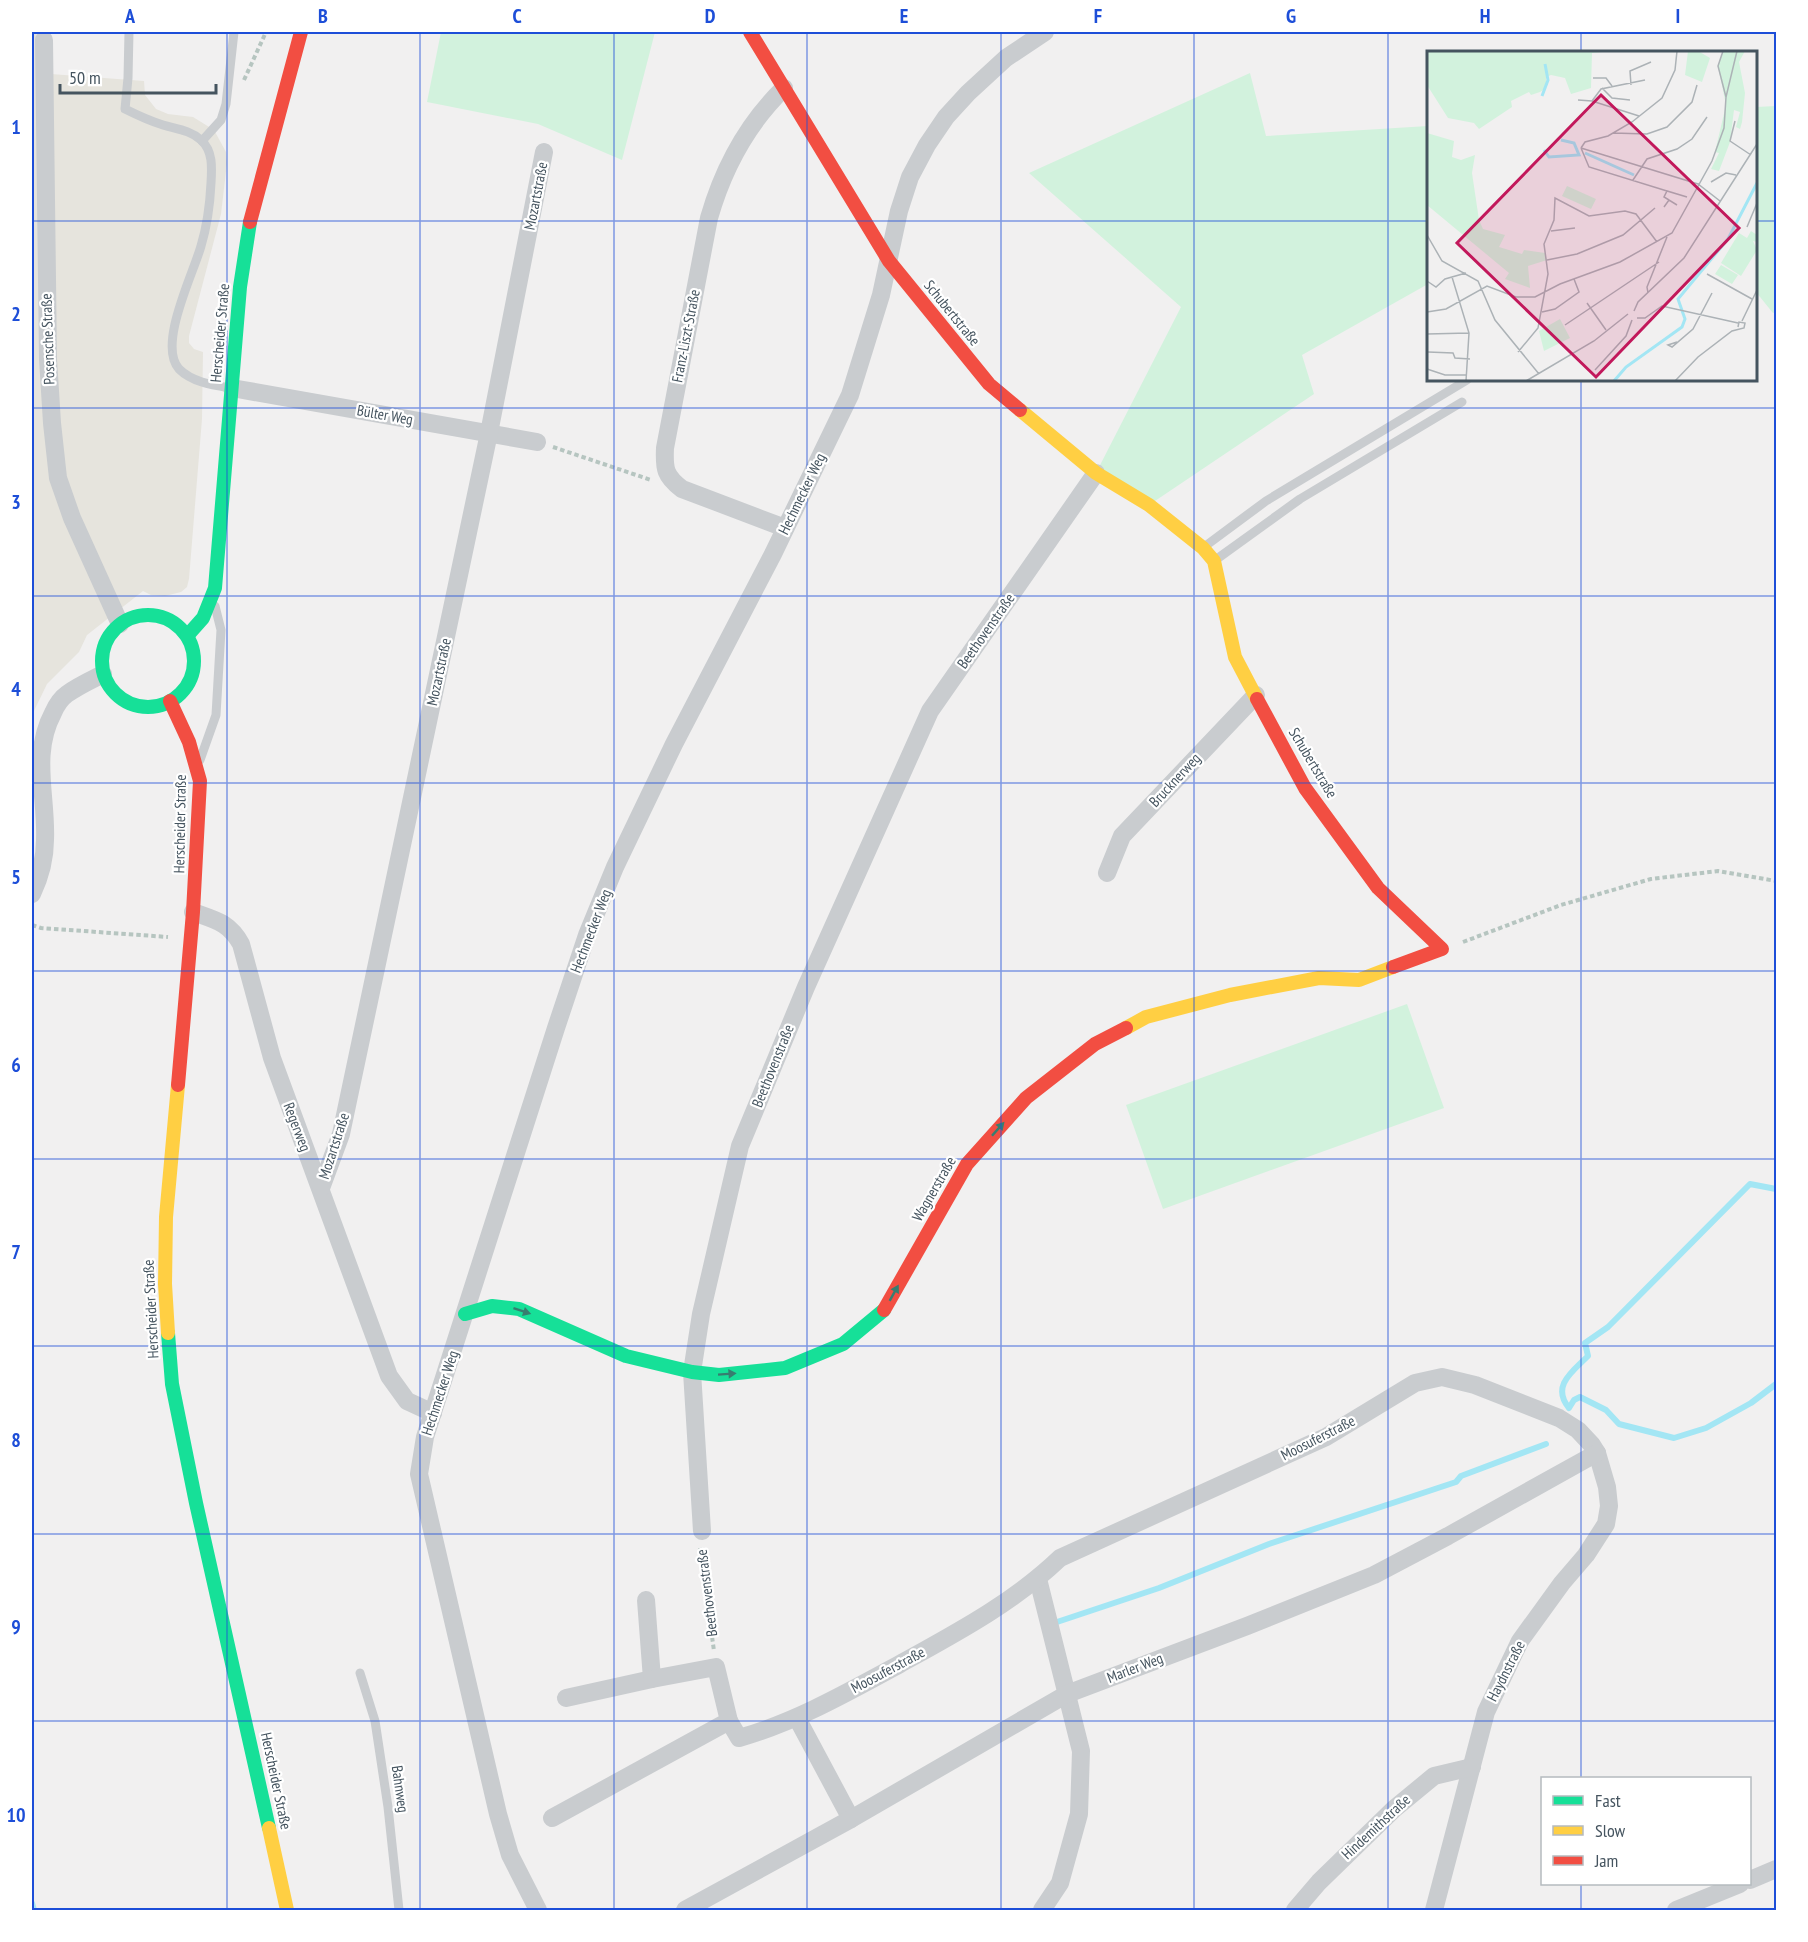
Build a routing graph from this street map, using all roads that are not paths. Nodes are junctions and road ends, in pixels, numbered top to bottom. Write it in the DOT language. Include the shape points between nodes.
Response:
graph roads {
  1 [pos="129,32"];
  2 [pos="234,32"];
  3 [pos="301,32"];
  4 [pos="750,32"];
  5 [pos="1045,32"];
  6 [pos="45,40"];
  7 [pos="784,88"];
  8 [pos="202,141"];
  9 [pos="544,152"];
  10 [pos="889,261"];
  11 [pos="1465,381"];
  12 [pos="232,388"];
  13 [pos="1462,402"];
  14 [pos="489,433"];
  15 [pos="537,442"];
  16 [pos="1096,473"];
  17 [pos="785,528"];
  18 [pos="1203,548"];
  19 [pos="1214,561"];
  20 [pos="213,597"];
  21 [pos="120,624"];
  22 [pos="187,636"];
  23 [pos="103,674"];
  24 [pos="1256,695"];
  25 [pos="170,701"];
  26 [pos="197,768"];
  27 [pos="1107,873"];
  28 [pos="32,894"];
  29 [pos="193,912"];
  30 [pos="1442,950"];
  31 [pos="321,1188"];
  32 [pos="465,1314"];
  33 [pos="692,1372"];
  34 [pos="433,1413"];
  35 [pos="1597,1453"];
  36 [pos="702,1531"];
  37 [pos="1038,1579"];
  38 [pos="646,1600"];
  39 [pos="360,1673"];
  40 [pos="652,1679"];
  41 [pos="1067,1694"];
  42 [pos="566,1698"];
  43 [pos="797,1718"];
  44 [pos="729,1721"];
  45 [pos="1472,1767"];
  46 [pos="552,1818"];
  47 [pos="851,1819"];
  48 [pos="1776,1869"];
  49 [pos="1751,1879"];
  50 [pos="1738,1885"];
  51 [pos="288,1911"];
  52 [pos="399,1911"];
  53 [pos="537,1911"];
  54 [pos="685,1911"];
  55 [pos="1042,1911"];
  56 [pos="1295,1911"];
  57 [pos="1434,1911"];
  58 [pos="1676,1911"];
  1 -- 8 [label="lane" via="125,109 162,125 192,132"];
  2 -- 8 [label="lane" via="226,104 221,120"];
  3 -- 12 [label="street, Herscheider Straße" via="247,235"];
  4 -- 7 [label="street, Schubertstraße"];
  5 -- 10 [label="street, Hechmecker Weg" via="1006,58 946,117 910,177"];
  6 -- 21 [label="street, Posensche Straße" via="48,359 58,478"];
  7 -- 10 [label="street, Schubertstraße"];
  7 -- 17 [label="street, Franz-Liszt-Straße" via="747,130 714,202 664,465 669,479 682,489"];
  8 -- 12 [label="lane" via="212,165 208,208 201,246 173,327 173,357 187,375"];
  9 -- 14 [label="street, Mozartstraße"];
  10 -- 16 [label="street, Schubertstraße" via="989,384"];
  10 -- 17 [label="street, Hechmecker Weg" via="850,395"];
  11 -- 18 [label="lane" via="1266,501"];
  12 -- 14 [label="street, Bülter Weg"];
  12 -- 20 [label="street, Herscheider Straße"];
  13 -- 19 [label="lane" via="1300,499"];
  14 -- 15 [label="street, Bülter Weg"];
  14 -- 31 [label="street, Mozartstraße" via="341,1134"];
  16 -- 18 [label="street, Schubertstraße" via="1149,505"];
  16 -- 33 [label="street, Beethovenstraße" via="930,711 810,976 740,1146 700,1314"];
  17 -- 32 [label="street, Hechmecker Weg" via="674,744 587,935"];
  18 -- 19 [label="street, Schubertstraße"];
  19 -- 24 [label="street, Schubertstraße" via="1235,657"];
  20 -- 22 [label="street, Herscheider Straße" via="203,618"];
  20 -- 26 [label="lane" via="221,630 216,715"];
  21 -- 22 [label="street" via="136,616 158,615 175,623"];
  21 -- 23 [label="street" via="104,646"];
  22 -- 25 [label="street" via="194,654 193,672 182,692"];
  23 -- 25 [label="street" via="116,694 132,705 151,707"];
  23 -- 28 [label="street" via="66,694 47,723 41,746 45,842 41,873"];
  24 -- 27 [label="street, Brucknerweg" via="1122,836"];
  24 -- 30 [label="street, Schubertstraße" via="1305,788 1378,888"];
  25 -- 26 [label="street, Herscheider Straße"];
  26 -- 29 [label="street, Herscheider Straße" via="200,827"];
  29 -- 31 [label="street, Regerweg" via="224,923 241,944 272,1058"];
  29 -- 51 [label="street, Herscheider Straße" via="166,1216 165,1284 172,1384"];
  33 -- 30 [label="street, Wagnerstraße, one-way" via="719,1375 785,1368 843,1344 882,1314 967,1164 1026,1098 1095,1044 1146,1017 1319,978 1359,980"];
  31 -- 34 [label="street, Regerweg" via="389,1376 407,1401"];
  32 -- 33 [label="street, Wagnerstraße, one-way" via="492,1306 519,1309 626,1356"];
  32 -- 34 [label="street, Hechmecker Weg"];
  33 -- 36 [label="street, Beethovenstraße"];
  34 -- 53 [label="street, Hechmecker Weg" via="419,1474 501,1825 510,1855"];
  35 -- 37 [label="street, Moosuferstraße" via="1578,1430 1506,1395 1442,1377 1415,1383 1326,1437 1060,1558"];
  35 -- 41 [label="street, Marler Weg" via="1374,1575"];
  35 -- 45 [label="street, Haydnstraße" via="1607,1487 1606,1524 1520,1641 1486,1712"];
  37 -- 41 [label="street"];
  37 -- 43 [label="street, Moosuferstraße" via="975,1622"];
  38 -- 40 [label="street"];
  39 -- 52 [label="lane, Bahnweg" via="375,1721"];
  40 -- 42 [label="street"];
  40 -- 44 [label="street" via="716,1666"];
  41 -- 47 [label="street, Marler Weg"];
  41 -- 55 [label="street" via="1081,1751 1079,1814 1060,1883"];
  43 -- 44 [label="street, Moosuferstraße" via="739,1738"];
  43 -- 47 [label="street"];
  44 -- 46 [label="street"];
  45 -- 56 [label="street, Hindemithstraße" via="1434,1776 1394,1809"];
  45 -- 57 [label="street, Haydnstraße"];
  47 -- 54 [label="street, Marler Weg"];
  48 -- 49 [label="street"];
  50 -- 58 [label="street"];
}
